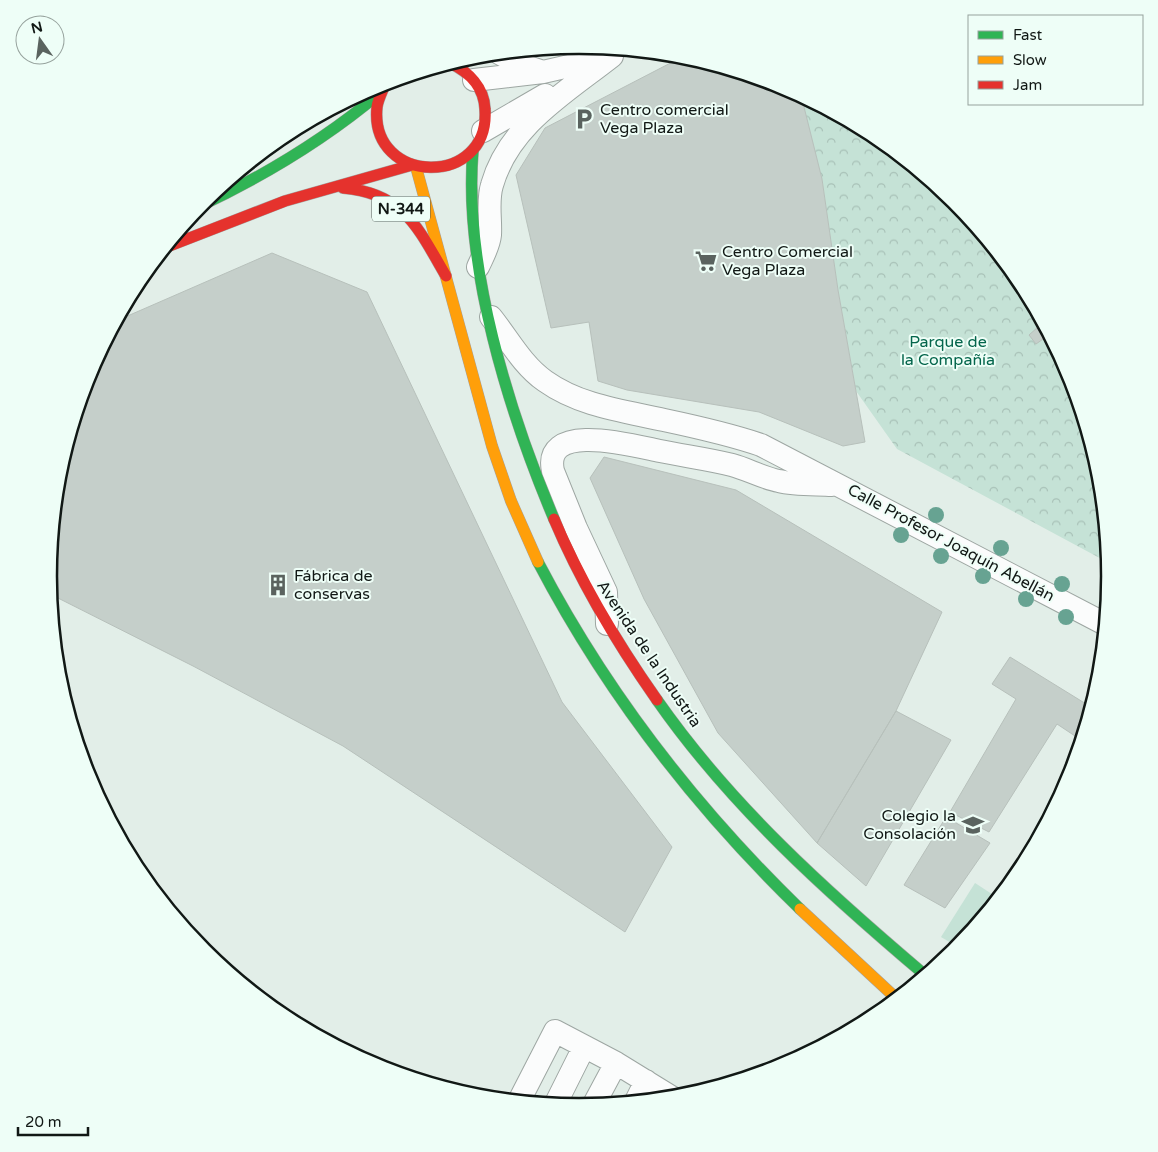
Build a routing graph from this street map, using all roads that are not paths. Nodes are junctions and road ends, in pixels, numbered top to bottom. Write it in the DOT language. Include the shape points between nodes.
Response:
graph roads {
  1 [pos="611,55"];
  2 [pos="615,55"];
  3 [pos="616,55"];
  4 [pos="509,58"];
  5 [pos="459,68"];
  6 [pos="543,72"];
  7 [pos="474,80"];
  8 [pos="380,93"];
  9 [pos="378,94"];
  10 [pos="298,138"];
  11 [pos="478,140"];
  12 [pos="414,166"];
  13 [pos="257,178"];
  14 [pos="327,188"];
  15 [pos="223,195"];
  16 [pos="180,240"];
  17 [pos="478,267"];
  18 [pos="446,276"];
  19 [pos="489,315"];
  20 [pos="638,415"];
  21 [pos="663,420"];
  22 [pos="633,445"];
  23 [pos="658,451"];
  24 [pos="797,463"];
  25 [pos="779,482"];
  26 [pos="840,485"];
  27 [pos="1099,621"];
  28 [pos="607,625"];
  29 [pos="920,971"];
  30 [pos="891,994"];
  31 [pos="584,1047"];
  32 [pos="616,1064"];
  33 [pos="646,1081"];
  34 [pos="662,1091"];
  35 [pos="522,1095"];
  36 [pos="639,1095"];
  37 [pos="559,1097"];
  38 [pos="598,1097"];
  1 -- 6 [label="street"];
  2 -- 11 [label="street"];
  3 -- 17 [label="street" via="534,117 500,161 491,187 490,236"];
  4 -- 6 [label="street"];
  5 -- 7 [label="main road"];
  6 -- 7 [label="street"];
  7 -- 11 [label="main road, Avenida de la Industria" via="485,104"];
  8 -- 12 [label="main road" via="376,120 379,134 395,156"];
  9 -- 13 [label="main road" via="292,160"];
  10 -- 13 [label="main road"];
  11 -- 12 [label="main road" via="464,158 440,168"];
  11 -- 17 [label="main road, Avenida de la Industria" via="470,168 471,215"];
  12 -- 14 [label="main road"];
  12 -- 18 [label="main road"];
  13 -- 15 [label="main road"];
  14 -- 16 [label="main road, N-344"];
  14 -- 18 [label="main road, N-344" via="357,188 380,194 397,204 412,220"];
  17 -- 19 [label="main road, Avenida de la Industria"];
  18 -- 30 [label="main road" via="500,468 533,552 574,632 639,726 704,808"];
  19 -- 20 [label="street, Calle Profesor Joaquín Abellán" via="525,363 544,381 608,410"];
  19 -- 28 [label="main road, Avenida de la Industria" via="518,430 559,535"];
  20 -- 21 [label="street, Calle Profesor Joaquín Abellán"];
  20 -- 22 [label="street"];
  21 -- 23 [label="street"];
  21 -- 24 [label="street, Calle Profesor Joaquín Abellán" via="723,432 761,445"];
  22 -- 23 [label="street"];
  22 -- 28 [label="street" via="590,439 561,446 551,461 576,528 606,592"];
  23 -- 25 [label="street" via="732,466"];
  24 -- 25 [label="street" via="791,474"];
  24 -- 26 [label="street, Calle Profesor Joaquín Abellán"];
  25 -- 26 [label="street"];
  26 -- 27 [label="street, Calle Profesor Joaquín Abellán"];
  28 -- 29 [label="main road, Avenida de la Industria" via="664,711 704,762 762,826 847,908"];
  31 -- 32 [label="street"];
  31 -- 35 [label="street" via="554,1031"];
  31 -- 37 [label="street"];
  32 -- 33 [label="street"];
  32 -- 38 [label="street"];
  33 -- 34 [label="street"];
  33 -- 36 [label="street"];
}
